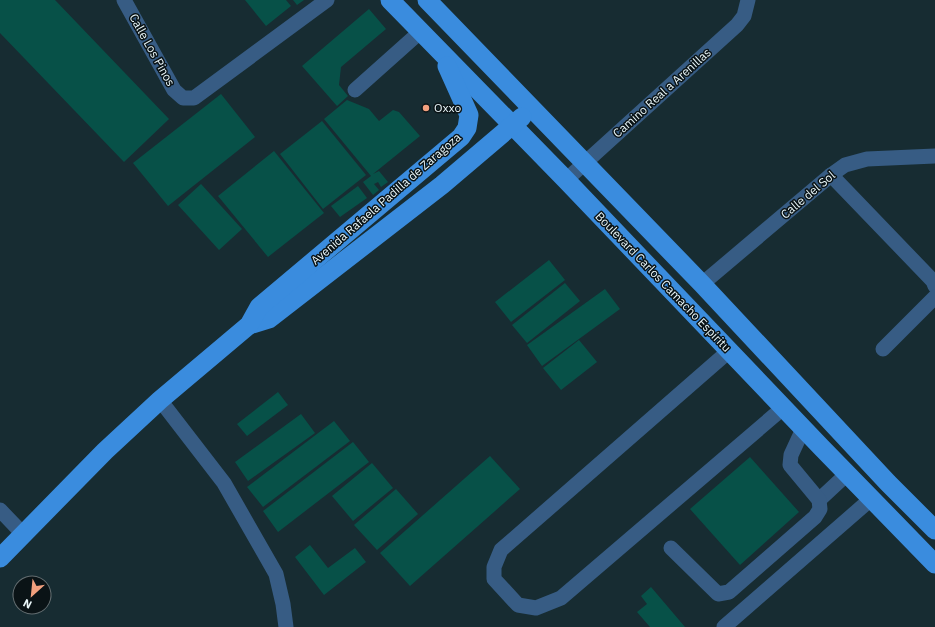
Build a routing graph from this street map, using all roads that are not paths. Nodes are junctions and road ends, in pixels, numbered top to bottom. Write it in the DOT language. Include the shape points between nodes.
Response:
graph roads {
  1 [pos="124,0"];
  2 [pos="327,0"];
  3 [pos="390,0"];
  4 [pos="427,0"];
  5 [pos="748,0"];
  6 [pos="420,32"];
  7 [pos="442,55"];
  8 [pos="355,90"];
  9 [pos="531,107"];
  10 [pos="513,126"];
  11 [pos="467,128"];
  12 [pos="486,149"];
  13 [pos="935,156"];
  14 [pos="584,162"];
  15 [pos="831,175"];
  16 [pos="566,180"];
  17 [pos="702,284"];
  18 [pos="935,286"];
  19 [pos="935,297"];
  20 [pos="249,325"];
  21 [pos="883,349"];
  22 [pos="729,351"];
  23 [pos="160,400"];
  24 [pos="783,408"];
  25 [pos="803,429"];
  26 [pos="847,474"];
  27 [pos="871,499"];
  28 [pos="819,500"];
  29 [pos="0,510"];
  30 [pos="935,530"];
  31 [pos="23,534"];
  32 [pos="671,548"];
  33 [pos="0,558"];
  34 [pos="935,564"];
  35 [pos="286,627"];
  36 [pos="724,627"];
  1 -- 2 [label="street, Calle Los Pinos" via="174,90 183,98 194,98"];
  3 -- 6 [label="main road, Boulevard Carlos Camacho Espíritu"];
  4 -- 9 [label="main road, Boulevard Carlos Camacho Espíritu"];
  5 -- 14 [label="street, Camino Real a Arenillas" via="744,16 737,26"];
  6 -- 7 [label="main road, Boulevard Carlos Camacho Espíritu"];
  6 -- 8 [label="street"];
  7 -- 10 [label="main road, Boulevard Carlos Camacho Espíritu"];
  7 -- 11 [label="main road, Avenida Rafaela Padilla de Zaragoza" via="469,115"];
  9 -- 10 [label="main road, Avenida Rafaela Padilla de Zaragoza"];
  9 -- 14 [label="main road, Boulevard Carlos Camacho Espíritu"];
  10 -- 12 [label="main road, Avenida Rafaela Padilla de Zaragoza"];
  10 -- 16 [label="main road, Boulevard Carlos Camacho Espíritu"];
  11 -- 12 [label="main road"];
  11 -- 20 [label="main road, Avenida Rafaela Padilla de Zaragoza" via="461,138 259,307"];
  12 -- 20 [label="main road, Avenida Rafaela Padilla de Zaragoza" via="269,319"];
  13 -- 15 [label="street, Calle del Sol" via="867,160 845,165"];
  14 -- 16 [label="street, Camino Real a Arenillas"];
  14 -- 17 [label="main road, Boulevard Carlos Camacho Espíritu"];
  15 -- 17 [label="street, Calle del Sol"];
  15 -- 18 [label="street"];
  16 -- 22 [label="main road, Boulevard Carlos Camacho Espíritu"];
  17 -- 30 [label="main road, Boulevard Carlos Camacho Espíritu" via="882,477"];
  19 -- 21 [label="street"];
  20 -- 23 [label="main road, Avenida Rafaela Padilla de Zaragoza"];
  22 -- 24 [label="main road, Boulevard Carlos Camacho Espíritu"];
  22 -- 24 [label="street" via="501,550 494,567 494,579 513,600 518,605 536,608 561,598"];
  23 -- 31 [label="main road, Avenida Rafaela Padilla de Zaragoza"];
  23 -- 35 [label="street" via="224,483 276,574"];
  24 -- 25 [label="main road, Boulevard Carlos Camacho Espíritu"];
  25 -- 26 [label="main road, Boulevard Carlos Camacho Espíritu"];
  25 -- 28 [label="street" via="791,455 790,465"];
  26 -- 27 [label="main road, Boulevard Carlos Camacho Espíritu"];
  26 -- 28 [label="street"];
  27 -- 34 [label="main road, Boulevard Carlos Camacho Espíritu"];
  27 -- 36 [label="street"];
  28 -- 32 [label="street" via="820,509 815,517 723,595 718,594"];
  29 -- 31 [label="street"];
  31 -- 33 [label="main road, Avenida Rafaela Padilla de Zaragoza"];
}
